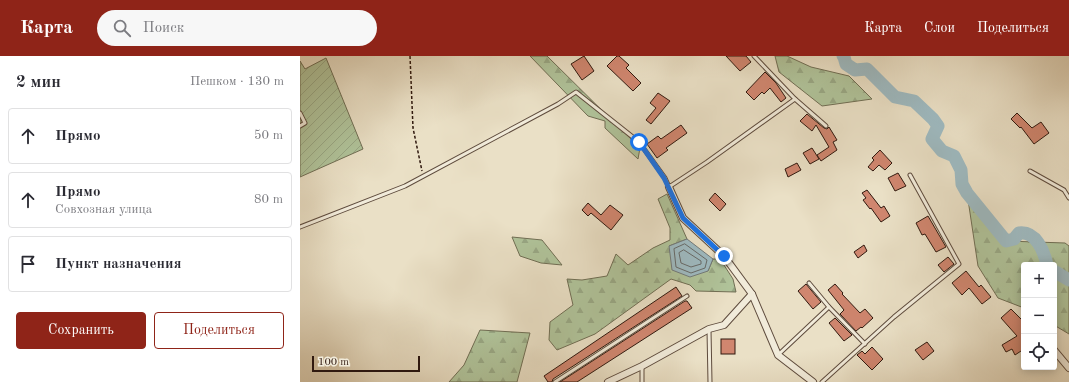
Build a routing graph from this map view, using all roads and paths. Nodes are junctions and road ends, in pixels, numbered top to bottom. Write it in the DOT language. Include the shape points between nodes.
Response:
graph roads {
  1 [pos="410,56"];
  2 [pos="754,56"];
  3 [pos="795,99"];
  4 [pos="300,113"];
  5 [pos="300,126"];
  6 [pos="826,126"];
  7 [pos="1030,171"];
  8 [pos="910,175"];
  9 [pos="423,177"];
  10 [pos="669,187"];
  11 [pos="1069,198"];
  12 [pos="300,227"];
  13 [pos="809,283"];
  14 [pos="752,294"];
  15 [pos="687,296"];
  16 [pos="829,307"];
  17 [pos="709,329"];
  18 [pos="865,344"];
  19 [pos="778,354"];
  20 [pos="1057,354"];
  21 [pos="642,366"];
  22 [pos="1069,368"];
  23 [pos="555,382"];
  24 [pos="608,382"];
  25 [pos="642,382"];
  26 [pos="710,382"];
  27 [pos="813,382"];
  28 [pos="822,382"];
  1 -- 9 [label="path" via="413,128"];
  2 -- 3 [label="lane"];
  3 -- 6 [label="lane"];
  3 -- 10 [label="lane"];
  4 -- 5 [label="lane" via="305,123"];
  7 -- 11 [label="lane" via="1064,190"];
  8 -- 18 [label="lane" via="959,264"];
  9 -- 10 [label="lane" via="576,92 639,142"];
  9 -- 12 [label="lane"];
  10 -- 14 [label="street" via="683,218 724,256"];
  13 -- 16 [label="lane"];
  14 -- 17 [label="street" via="724,325"];
  14 -- 19 [label="street"];
  15 -- 23 [label="lane"];
  16 -- 18 [label="lane"];
  16 -- 19 [label="lane"];
  17 -- 21 [label="street"];
  17 -- 26 [label="lane"];
  18 -- 28 [label="lane"];
  19 -- 27 [label="street"];
  20 -- 22 [label="street"];
  21 -- 24 [label="street"];
  21 -- 25 [label="lane"];
}
